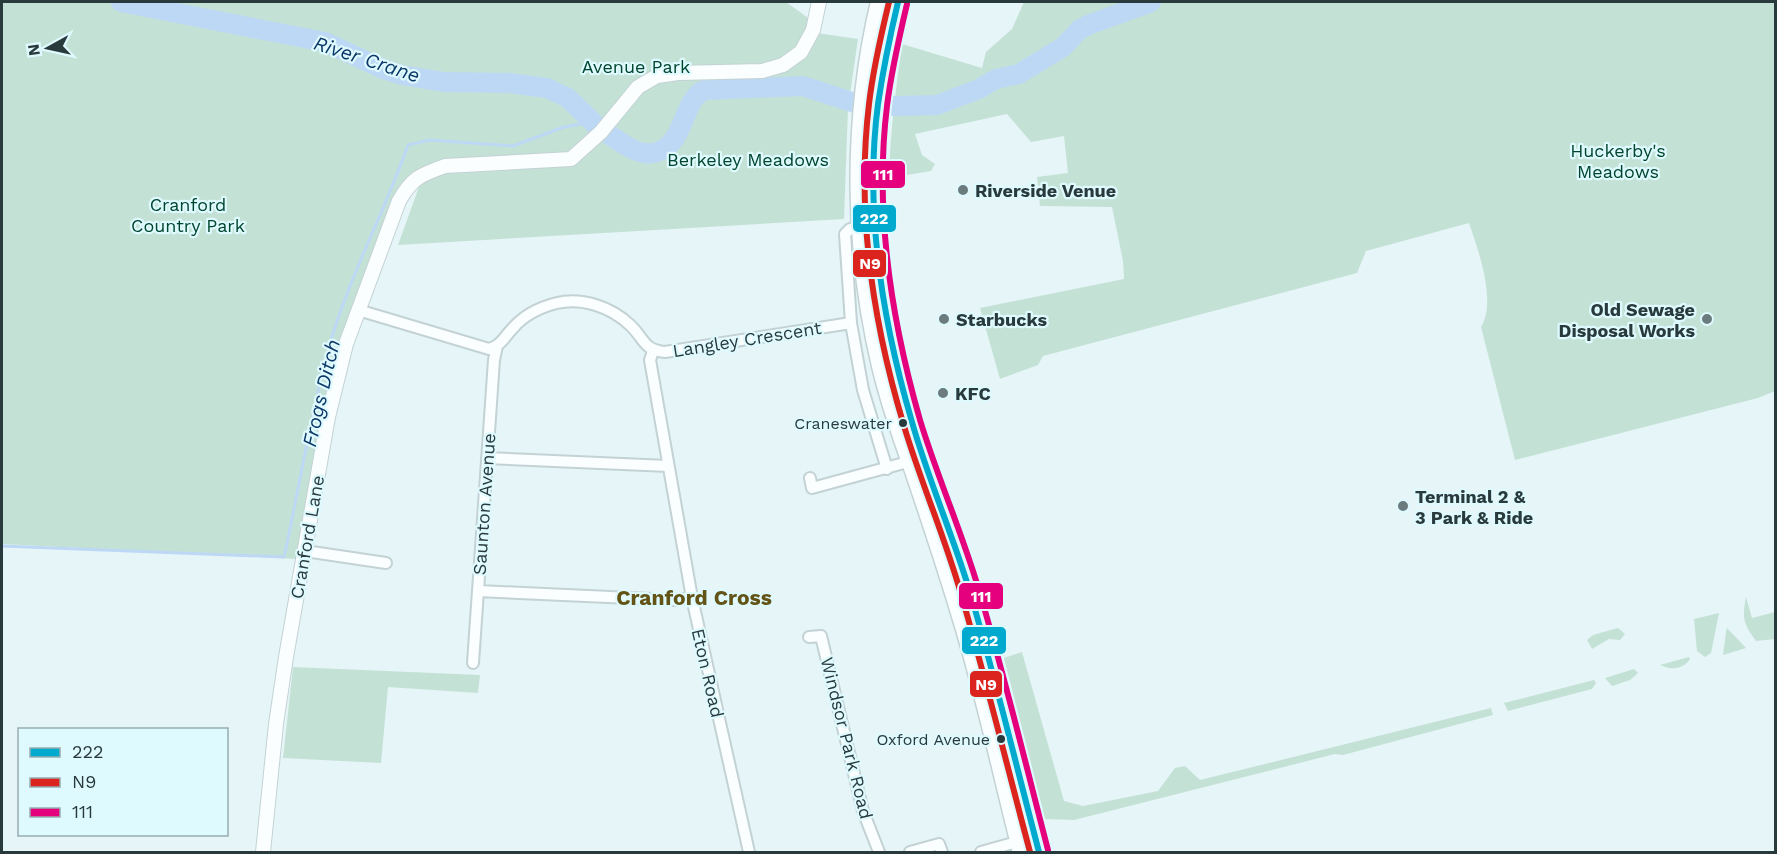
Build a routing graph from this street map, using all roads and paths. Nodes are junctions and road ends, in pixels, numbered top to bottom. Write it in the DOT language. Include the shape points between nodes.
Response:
graph roads {
  1 [pos="819,2"];
  2 [pos="880,2"];
  3 [pos="898,2"];
  4 [pos="874,75"];
  5 [pos="870,114"];
  6 [pos="861,226"];
  7 [pos="358,310"];
  8 [pos="851,323"];
  9 [pos="497,346"];
  10 [pos="653,351"];
  11 [pos="487,458"];
  12 [pos="917,460"];
  13 [pos="668,466"];
  14 [pos="887,469"];
  15 [pos="812,488"];
  16 [pos="305,551"];
  17 [pos="386,563"];
  18 [pos="478,591"];
  19 [pos="692,598"];
  20 [pos="809,637"];
  21 [pos="473,663"];
  22 [pos="1029,846"];
  23 [pos="263,852"];
  24 [pos="749,852"];
  25 [pos="879,852"];
  26 [pos="910,852"];
  27 [pos="942,852"];
  28 [pos="981,852"];
  1 -- 7 [label="street, Cranford Lane" via="813,30 801,52 783,65 762,71 657,76 638,87 601,132 571,159 445,166 415,179 399,201"];
  2 -- 4 [label="highway"];
  3 -- 4 [label="highway"];
  4 -- 5 [label="highway"];
  5 -- 6 [label="highway" via="860,192"];
  5 -- 12 [label="highway" via="879,273"];
  6 -- 8 [label="street" via="845,234"];
  6 -- 12 [label="highway" via="875,341 888,393"];
  7 -- 9 [label="street" via="476,345"];
  7 -- 16 [label="street, Cranford Lane" via="331,406"];
  8 -- 10 [label="street, Langley Crescent"];
  8 -- 14 [label="street" via="862,390"];
  9 -- 10 [label="street, Langley Crescent" via="527,316 546,306 573,301 606,308 630,325"];
  9 -- 11 [label="street, Saunton Avenue"];
  10 -- 13 [label="street, Eton Road" via="650,360"];
  11 -- 13 [label="street"];
  11 -- 18 [label="street, Saunton Avenue"];
  12 -- 14 [label="street"];
  12 -- 22 [label="highway" via="968,582"];
  13 -- 19 [label="street, Eton Road"];
  14 -- 15 [label="street"];
  16 -- 17 [label="street"];
  16 -- 23 [label="street, Cranford Lane" via="276,724"];
  18 -- 19 [label="street"];
  18 -- 21 [label="street, Saunton Avenue"];
  19 -- 24 [label="street, Eton Road"];
  20 -- 25 [label="street, Windsor Park Road" via="821,636 863,811"];
  22 -- 28 [label="street"];
  26 -- 27 [label="street" via="939,844"];
}
